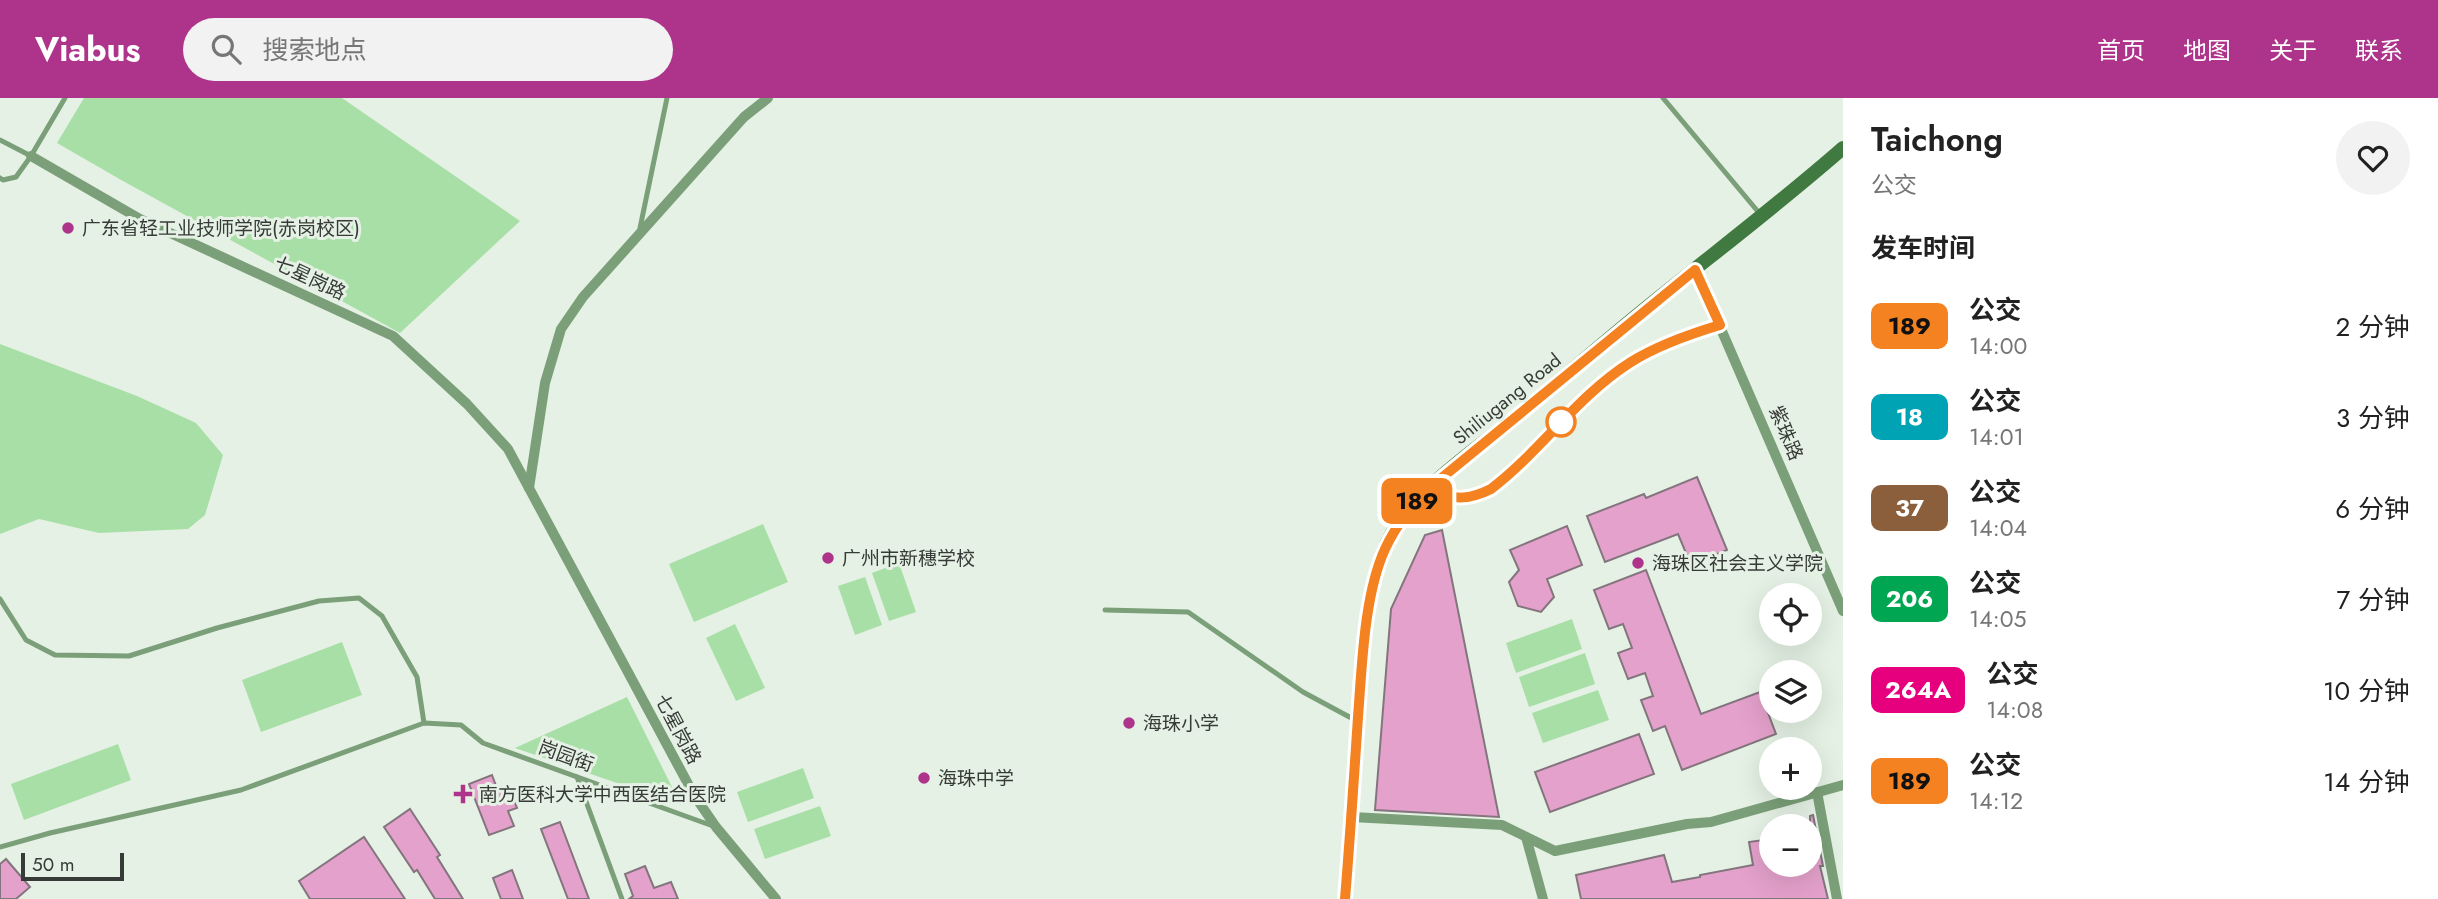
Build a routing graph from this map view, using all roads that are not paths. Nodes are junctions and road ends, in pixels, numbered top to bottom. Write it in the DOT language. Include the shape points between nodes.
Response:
graph roads {
  1 [pos="65,98"];
  2 [pos="667,98"];
  3 [pos="768,98"];
  4 [pos="1663,98"];
  5 [pos="0,140"];
  6 [pos="1843,148"];
  7 [pos="31,156"];
  8 [pos="0,178"];
  9 [pos="1762,216"];
  10 [pos="639,234"];
  11 [pos="1695,270"];
  12 [pos="1720,325"];
  13 [pos="1433,485"];
  14 [pos="529,488"];
  15 [pos="0,599"];
  16 [pos="1105,610"];
  17 [pos="1843,611"];
  18 [pos="1358,721"];
  19 [pos="424,723"];
  20 [pos="577,777"];
  21 [pos="1843,785"];
  22 [pos="1822,791"];
  23 [pos="1789,800"];
  24 [pos="1818,800"];
  25 [pos="1352,817"];
  26 [pos="716,827"];
  27 [pos="1526,837"];
  28 [pos="0,848"];
  29 [pos="622,899"];
  30 [pos="776,899"];
  31 [pos="1345,899"];
  32 [pos="1543,899"];
  33 [pos="1836,899"];
  1 -- 7 [label="lane"];
  2 -- 10 [label="lane"];
  3 -- 10 [label="street" via="744,117"];
  4 -- 9 [label="lane"];
  5 -- 7 [label="lane"];
  6 -- 9 [label="main road, Shiliugang Road"];
  7 -- 8 [label="lane" via="16,177"];
  7 -- 14 [label="street, 七星岗路" via="140,219 393,336 508,449"];
  9 -- 11 [label="main road, Shiliugang Road"];
  10 -- 14 [label="street" via="561,329 545,383"];
  11 -- 12 [label="street, 紫珠路"];
  11 -- 13 [label="main road, Shiliugang Road"];
  12 -- 13 [label="street" via="1647,353 1619,370 1491,489 1452,498"];
  12 -- 17 [label="street, 紫珠路"];
  13 -- 18 [label="main road, Shiliugang Road" via="1396,527 1383,552 1370,604"];
  14 -- 26 [label="street, 七星岗路" via="694,795"];
  15 -- 19 [label="lane" via="26,640 55,655 130,656 319,601 359,598 382,616 417,677"];
  16 -- 18 [label="lane" via="1188,612 1303,692"];
  18 -- 25 [label="main road, Shiliugang Road"];
  19 -- 20 [label="lane, 岗园街" via="461,725 483,743"];
  19 -- 28 [label="lane" via="241,790"];
  20 -- 26 [label="lane, 岗园街"];
  20 -- 29 [label="lane"];
  21 -- 22 [label="street"];
  23 -- 27 [label="street" via="1711,822 1555,851"];
  24 -- 33 [label="street"];
  25 -- 27 [label="street" via="1502,825"];
  25 -- 31 [label="main road, Shiliugang Road"];
  26 -- 30 [label="street, 七星岗路"];
  27 -- 32 [label="street"];
}
